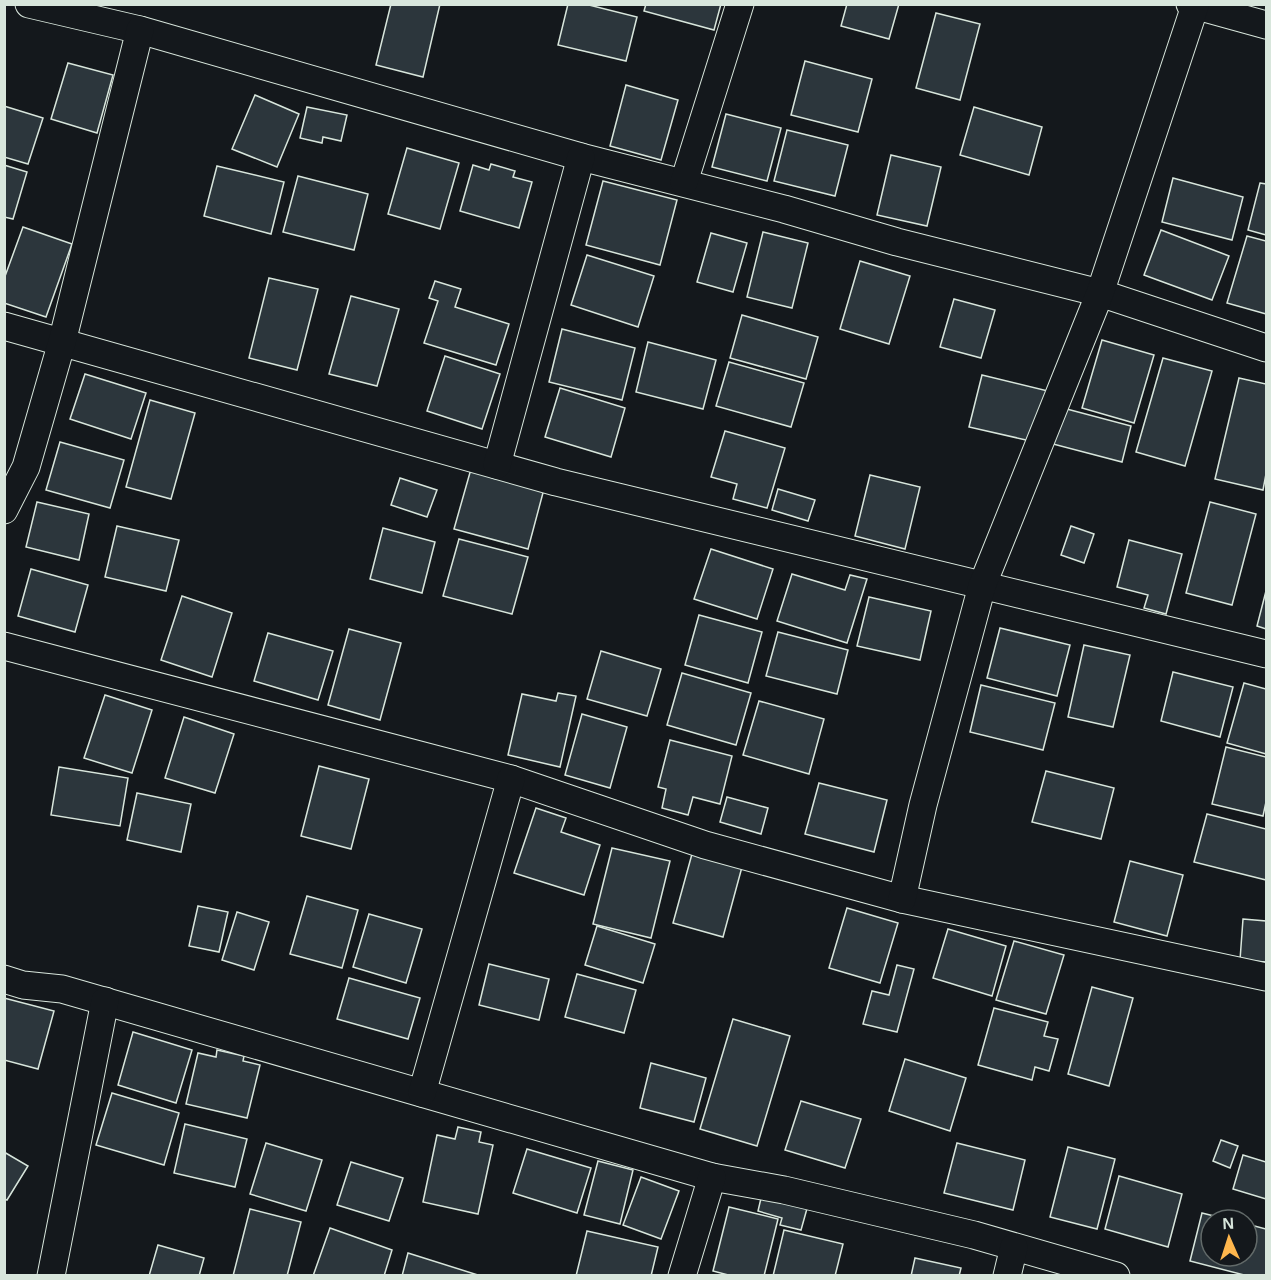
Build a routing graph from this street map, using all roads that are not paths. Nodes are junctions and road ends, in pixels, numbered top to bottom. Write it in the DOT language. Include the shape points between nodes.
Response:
graph roads {
  1 [pos="29,4"];
  2 [pos="740,4"];
  3 [pos="1192,5"];
  4 [pos="1266,25"];
  5 [pos="140,30"];
  6 [pos="580,157"];
  7 [pos="684,182"];
  8 [pos="1100,293"];
  9 [pos="4,326"];
  10 [pos="62,342"];
  11 [pos="1266,348"];
  12 [pos="497,465"];
  13 [pos="4,510"];
  14 [pos="982,586"];
  15 [pos="4,646"];
  16 [pos="1266,654"];
  17 [pos="511,779"];
  18 [pos="902,899"];
  19 [pos="1266,977"];
  20 [pos="4,979"];
  21 [pos="105,1001"];
  22 [pos="422,1093"];
  23 [pos="712,1177"];
  24 [pos="1014,1247"];
  25 [pos="51,1275"];
  26 [pos="682,1275"];
  27 [pos="1007,1275"];
  28 [pos="1116,1275"];
  1 -- 5 [label="street"];
  2 -- 7 [label="street"];
  3 -- 4 [label="street"];
  3 -- 8 [label="street"];
  5 -- 6 [label="street"];
  5 -- 10 [label="street"];
  6 -- 7 [label="street"];
  6 -- 12 [label="street"];
  7 -- 8 [label="street" via="897,242"];
  8 -- 11 [label="street"];
  8 -- 14 [label="street"];
  9 -- 10 [label="street"];
  10 -- 12 [label="street"];
  10 -- 13 [label="street" via="26,467"];
  12 -- 14 [label="street"];
  14 -- 16 [label="street"];
  14 -- 18 [label="street"];
  15 -- 17 [label="street"];
  17 -- 18 [label="street" via="705,845"];
  17 -- 22 [label="street"];
  18 -- 19 [label="street"];
  20 -- 21 [label="street"];
  21 -- 22 [label="street"];
  21 -- 25 [label="street"];
  22 -- 23 [label="street"];
  23 -- 24 [label="street" via="796,1193"];
  23 -- 26 [label="street"];
  24 -- 27 [label="street"];
  24 -- 28 [label="street"];
}
